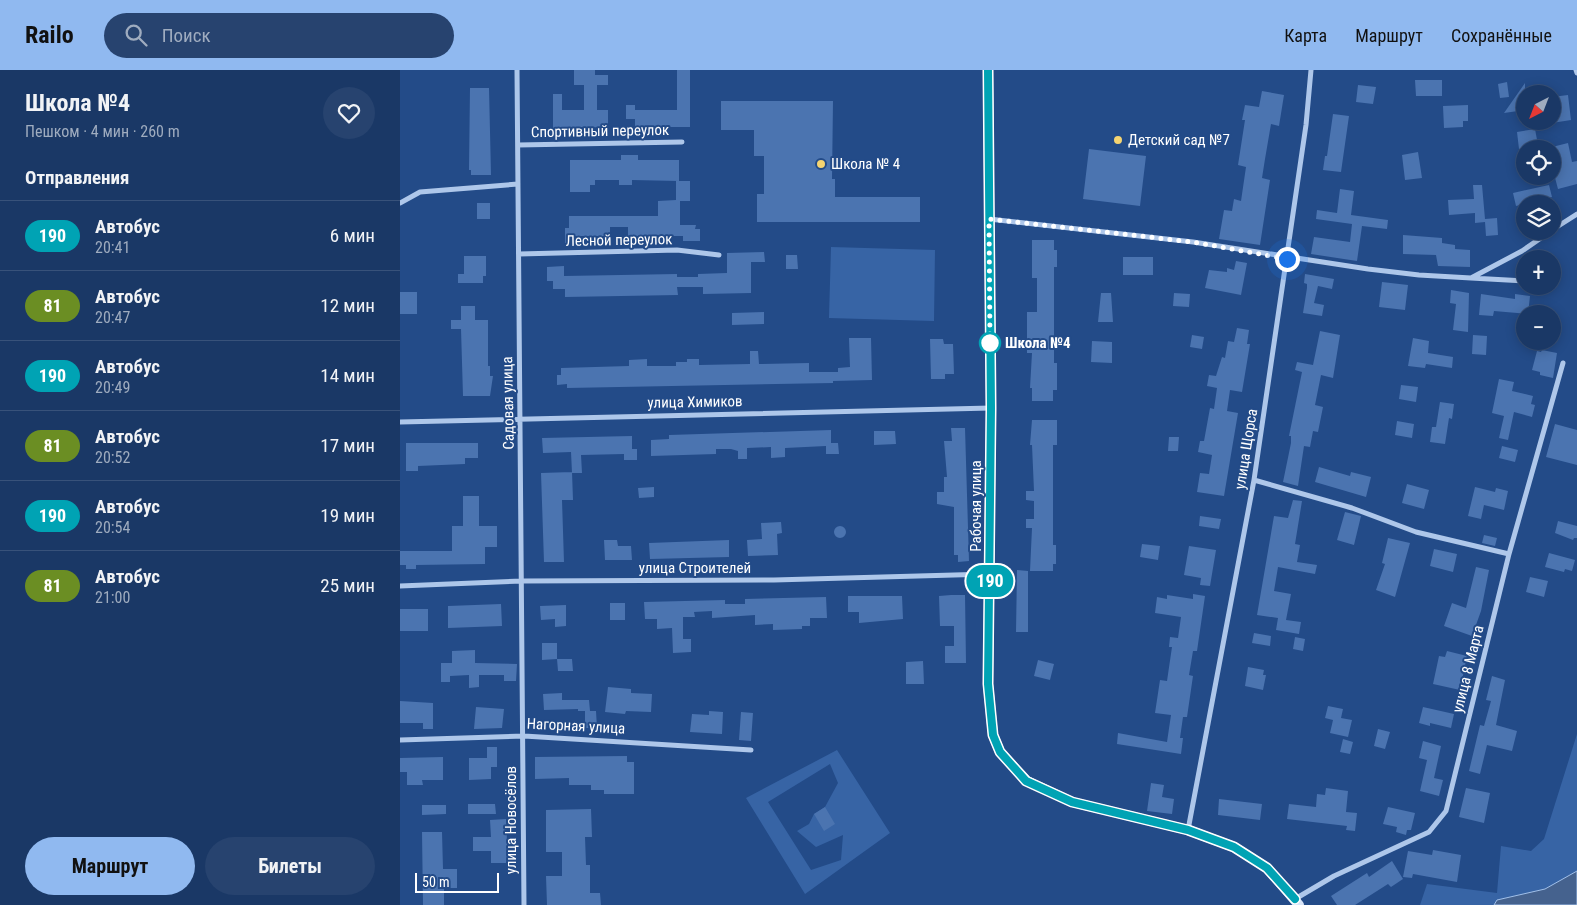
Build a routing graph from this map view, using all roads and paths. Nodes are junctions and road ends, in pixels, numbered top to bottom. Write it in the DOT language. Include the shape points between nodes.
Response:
graph roads {
  1 [pos="517,70"];
  2 [pos="988,70"];
  3 [pos="1311,70"];
  4 [pos="682,142"];
  5 [pos="518,146"];
  6 [pos="518,184"];
  7 [pos="400,202"];
  8 [pos="1577,214"];
  9 [pos="989,219"];
  10 [pos="1561,225"];
  11 [pos="1537,240"];
  12 [pos="519,254"];
  13 [pos="719,255"];
  14 [pos="1287,259"];
  15 [pos="1471,278"];
  16 [pos="1516,280"];
  17 [pos="1563,363"];
  18 [pos="991,408"];
  19 [pos="520,419"];
  20 [pos="400,422"];
  21 [pos="1254,480"];
  22 [pos="1509,554"];
  23 [pos="990,574"];
  24 [pos="522,581"];
  25 [pos="400,586"];
  26 [pos="524,736"];
  27 [pos="400,740"];
  28 [pos="751,750"];
  29 [pos="1188,830"];
  30 [pos="1297,902"];
  31 [pos="524,905"];
  1 -- 5 [label="street, Садовая улица"];
  2 -- 9 [label="main road, Рабочая улица"];
  3 -- 14 [label="street, улица Щорса"];
  4 -- 5 [label="street, Спортивный переулок"];
  5 -- 6 [label="street, Садовая улица"];
  6 -- 7 [label="street" via="420,192"];
  6 -- 12 [label="street, Садовая улица"];
  8 -- 10 [label="street"];
  9 -- 14 [label="street" via="1193,242"];
  9 -- 18 [label="main road, Рабочая улица"];
  11 -- 15 [label="street"];
  12 -- 13 [label="street, Лесной переулок" via="677,250"];
  12 -- 19 [label="street, Садовая улица"];
  14 -- 15 [label="street" via="1420,276"];
  14 -- 21 [label="street, улица Щорса"];
  15 -- 16 [label="street"];
  17 -- 22 [label="street, улица 8 Марта"];
  18 -- 19 [label="street, улица Химиков"];
  18 -- 23 [label="main road, Рабочая улица"];
  19 -- 20 [label="street, улица Химиков"];
  19 -- 24 [label="street, Садовая улица"];
  21 -- 22 [label="street" via="1352,508 1416,532"];
  21 -- 29 [label="street, улица Щорса"];
  22 -- 30 [label="street, улица 8 Марта" via="1446,811 1429,832 1334,876"];
  23 -- 24 [label="street, улица Строителей" via="774,580"];
  23 -- 29 [label="main road, Рабочая улица" via="988,684 993,735 1000,752 1026,781 1072,802"];
  24 -- 25 [label="street, улица Строителей"];
  24 -- 26 [label="street, Садовая улица"];
  26 -- 27 [label="street, Нагорная улица"];
  26 -- 28 [label="street, Нагорная улица"];
  26 -- 31 [label="street, улица Новосёлов"];
  29 -- 30 [label="main road, Рабочая улица" via="1234,847 1267,868"];
}
